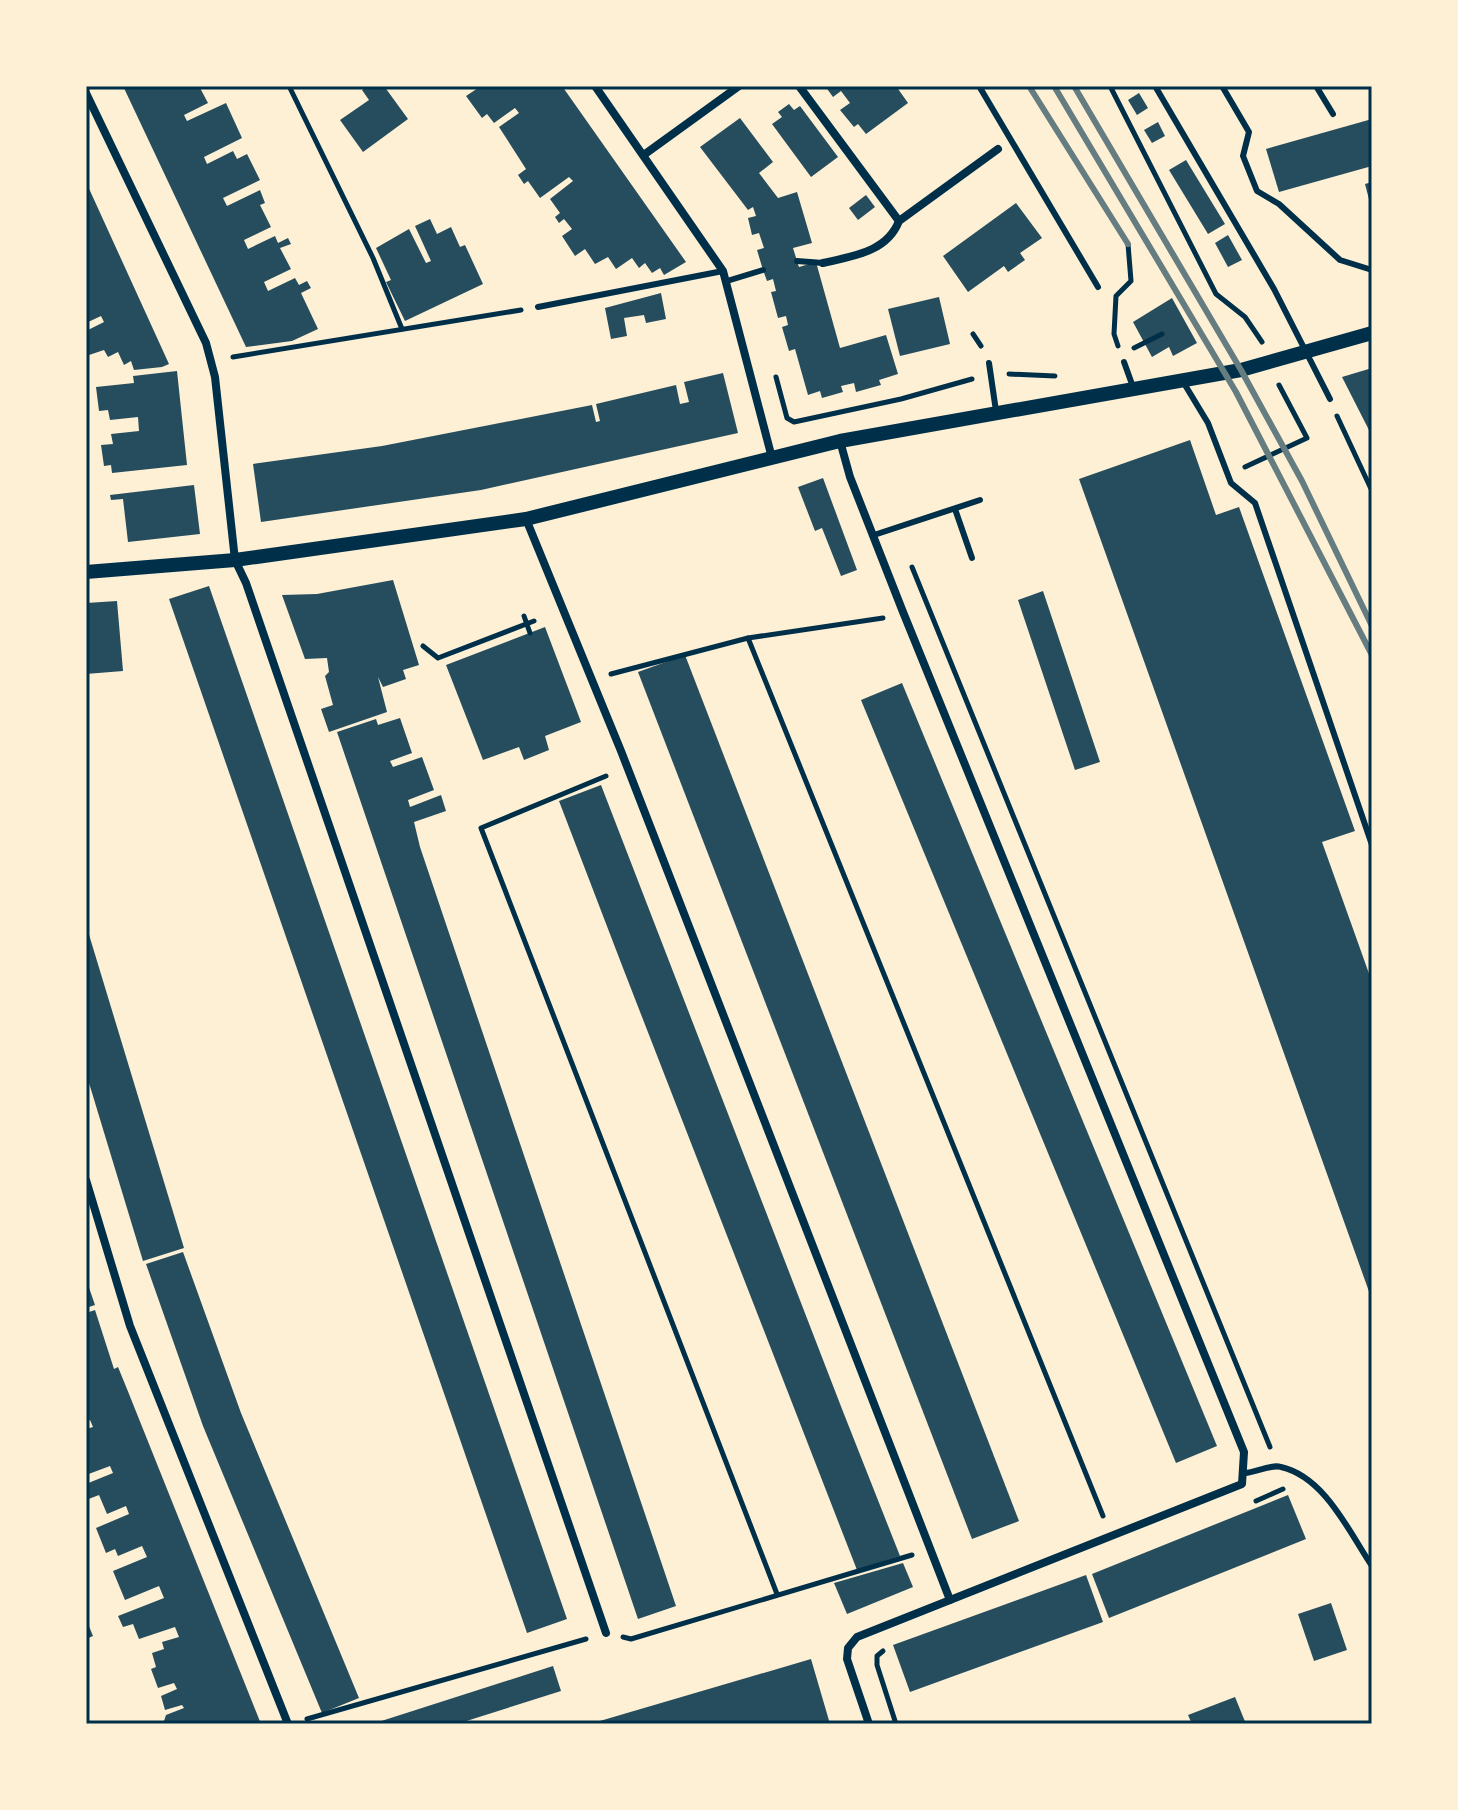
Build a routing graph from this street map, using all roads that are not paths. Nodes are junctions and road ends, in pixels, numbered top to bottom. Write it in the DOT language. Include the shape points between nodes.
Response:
graph roads {
  1 [pos="595,86"];
  2 [pos="739,86"];
  3 [pos="799,86"];
  4 [pos="979,86"];
  5 [pos="1155,86"];
  6 [pos="1222,86"];
  7 [pos="1316,86"];
  8 [pos="86,93"];
  9 [pos="1333,114"];
  10 [pos="998,149"];
  11 [pos="645,154"];
  12 [pos="899,221"];
  13 [pos="797,261"];
  14 [pos="823,263"];
  15 [pos="763,270"];
  16 [pos="1372,270"];
  17 [pos="723,271"];
  18 [pos="727,281"];
  19 [pos="1098,287"];
  20 [pos="538,307"];
  21 [pos="1372,333"];
  22 [pos="1307,353"];
  23 [pos="1124,362"];
  24 [pos="989,363"];
  25 [pos="1182,380"];
  26 [pos="1133,387"];
  27 [pos="1330,399"];
  28 [pos="996,411"];
  29 [pos="840,441"];
  30 [pos="772,458"];
  31 [pos="980,500"];
  32 [pos="955,509"];
  33 [pos="526,519"];
  34 [pos="874,535"];
  35 [pos="972,558"];
  36 [pos="235,560"];
  37 [pos="86,572"];
  38 [pos="1372,845"];
  39 [pos="86,1180"];
  40 [pos="1245,1473"];
  41 [pos="1372,1566"];
  42 [pos="950,1600"];
  43 [pos="606,1633"];
  44 [pos="288,1724"];
  45 [pos="869,1724"];
  1 -- 11 [label="street"];
  2 -- 11 [label="street"];
  3 -- 12 [label="street"];
  4 -- 19 [label="lane"];
  5 -- 22 [label="lane"];
  6 -- 16 [label="lane" via="1249,132 1243,156 1254,188 1340,260"];
  7 -- 9 [label="lane"];
  8 -- 36 [label="street" via="206,343 215,377"];
  10 -- 12 [label="street"];
  11 -- 17 [label="street"];
  12 -- 14 [label="street" via="892,236 877,247"];
  13 -- 14 [label="lane"];
  15 -- 18 [label="lane"];
  17 -- 18 [label="street"];
  17 -- 20 [label="lane"];
  18 -- 30 [label="street"];
  21 -- 22 [label="street"];
  22 -- 25 [label="street"];
  22 -- 27 [label="lane"];
  23 -- 26 [label="lane"];
  24 -- 28 [label="lane"];
  25 -- 26 [label="street"];
  25 -- 38 [label="lane" via="1208,423 1231,483 1255,503"];
  26 -- 28 [label="street"];
  28 -- 29 [label="street"];
  29 -- 30 [label="street"];
  29 -- 34 [label="street"];
  30 -- 33 [label="street"];
  31 -- 32 [label="lane"];
  32 -- 34 [label="lane"];
  32 -- 35 [label="lane"];
  33 -- 36 [label="street"];
  33 -- 42 [label="street"];
  34 -- 40 [label="street" via="1238,1428"];
  36 -- 37 [label="street"];
  36 -- 43 [label="street"];
  39 -- 44 [label="street" via="130,1326"];
  40 -- 41 [label="lane" via="1280,1466 1321,1491"];
  40 -- 42 [label="street" via="1242,1484"];
  42 -- 45 [label="street" via="861,1635 849,1645 847,1659"];
}
